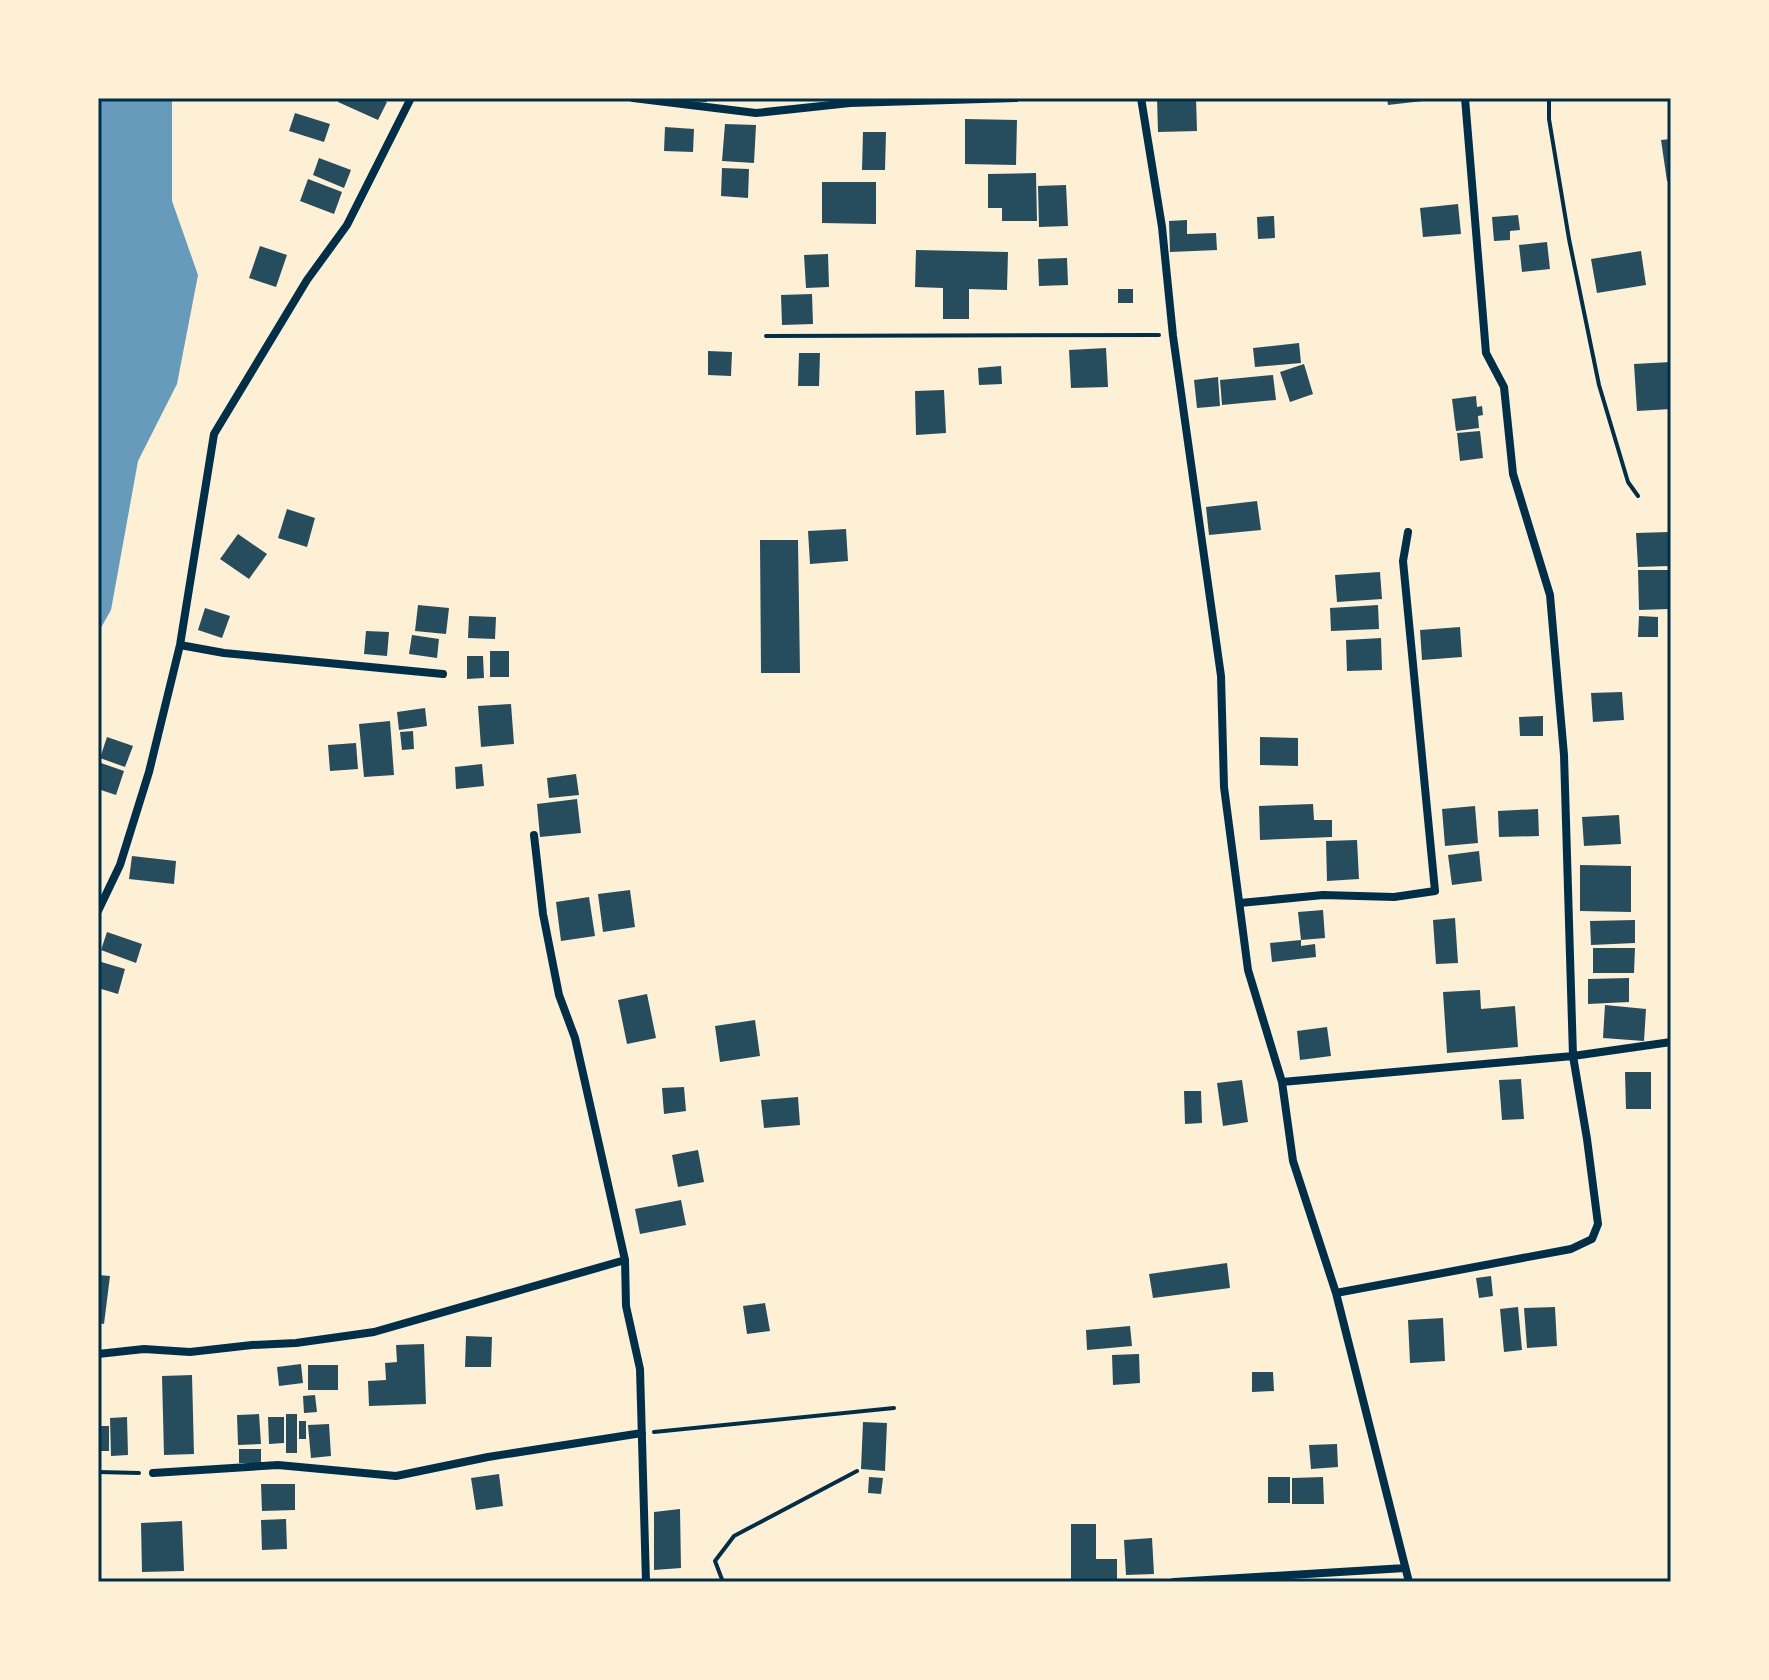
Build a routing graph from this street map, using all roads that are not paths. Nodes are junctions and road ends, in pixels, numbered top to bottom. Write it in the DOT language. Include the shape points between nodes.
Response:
graph roads {
  1 [pos="411,98"];
  2 [pos="633,98"];
  3 [pos="1016,98"];
  4 [pos="1141,98"];
  5 [pos="1465,98"];
  6 [pos="1408,532"];
  7 [pos="180,645"];
  8 [pos="443,674"];
  9 [pos="534,835"];
  10 [pos="1240,903"];
  11 [pos="98,911"];
  12 [pos="1671,1042"];
  13 [pos="1573,1056"];
  14 [pos="1282,1082"];
  15 [pos="625,1260"];
  16 [pos="1336,1293"];
  17 [pos="98,1354"];
  18 [pos="642,1433"];
  19 [pos="153,1473"];
  20 [pos="1405,1568"];
  21 [pos="646,1582"];
  22 [pos="1174,1582"];
  23 [pos="1409,1582"];
  1 -- 7 [label="street" via="347,225 307,280 214,434"];
  2 -- 3 [label="street" via="756,113 850,103"];
  4 -- 10 [label="street" via="1221,676 1224,787"];
  5 -- 13 [label="street" via="1486,353 1504,387 1513,474 1550,595 1564,755"];
  6 -- 10 [label="street" via="1403,561 1435,891"];
  7 -- 8 [label="street"];
  7 -- 11 [label="street" via="149,772 120,865"];
  9 -- 15 [label="street" via="559,995 575,1038"];
  10 -- 14 [label="street" via="1248,970"];
  12 -- 13 [label="street"];
  13 -- 14 [label="street"];
  13 -- 16 [label="street" via="1598,1224 1592,1239 1571,1249"];
  14 -- 16 [label="street" via="1293,1161"];
  15 -- 17 [label="street" via="374,1332 190,1352"];
  15 -- 18 [label="street" via="626,1306 640,1369"];
  16 -- 20 [label="street"];
  18 -- 19 [label="street" via="396,1476 278,1465"];
  18 -- 21 [label="street"];
  20 -- 22 [label="street"];
  20 -- 23 [label="street"];
}
